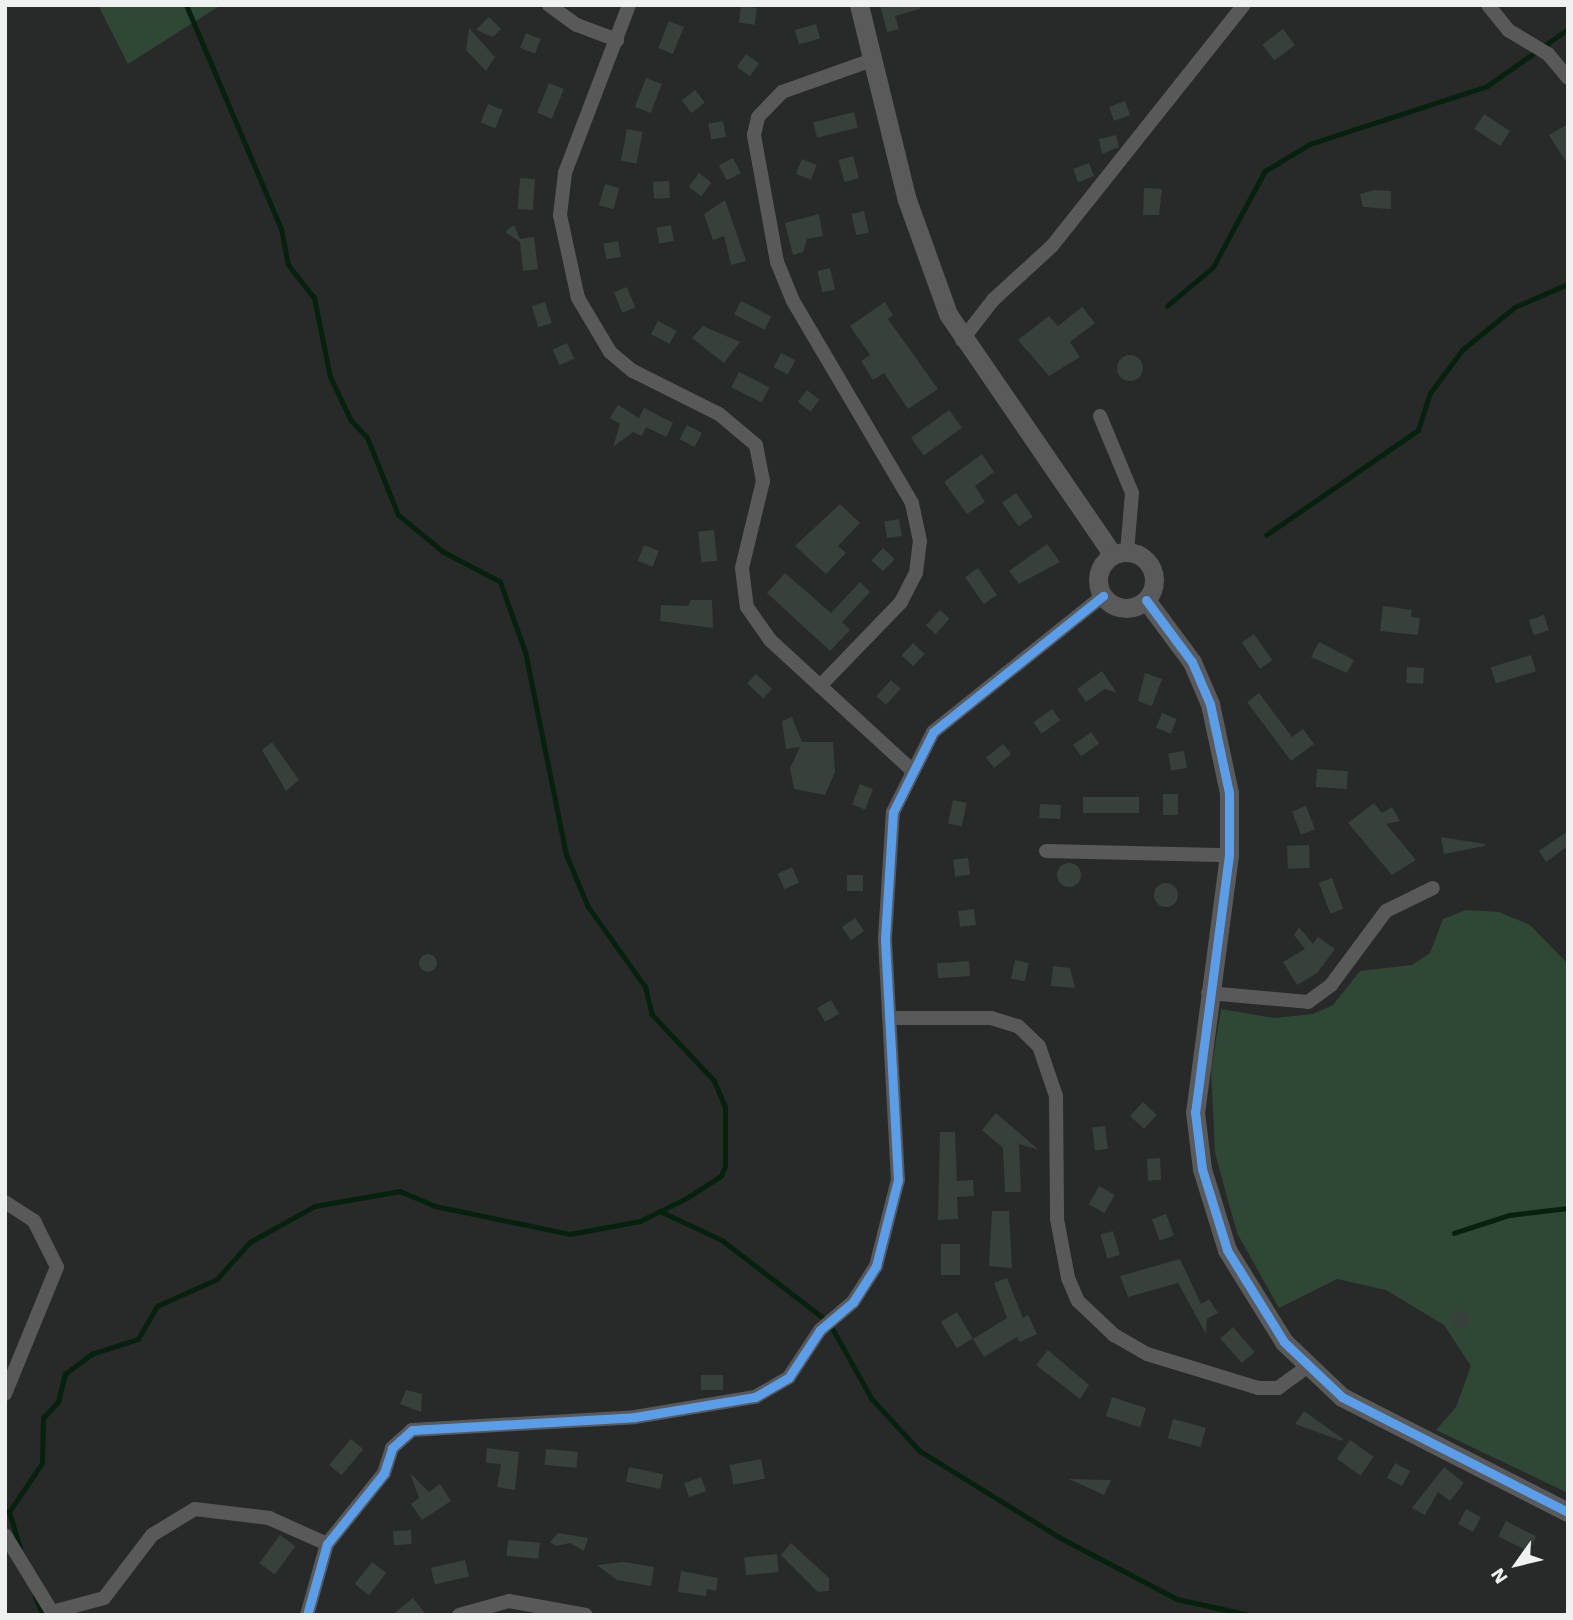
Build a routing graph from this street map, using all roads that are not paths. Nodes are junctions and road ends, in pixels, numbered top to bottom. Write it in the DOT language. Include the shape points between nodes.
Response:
graph roads {
  1 [pos="549,5"];
  2 [pos="629,5"];
  3 [pos="859,5"];
  4 [pos="1244,5"];
  5 [pos="1488,5"];
  6 [pos="617,40"];
  7 [pos="872,60"];
  8 [pos="1568,78"];
  9 [pos="962,340"];
  10 [pos="1100,416"];
  11 [pos="1120,553"];
  12 [pos="1103,596"];
  13 [pos="1146,600"];
  14 [pos="820,686"];
  15 [pos="911,769"];
  16 [pos="1046,851"];
  17 [pos="1230,855"];
  18 [pos="1433,888"];
  19 [pos="1208,993"];
  20 [pos="893,1018"];
  21 [pos="5,1202"];
  22 [pos="1307,1367"];
  23 [pos="5,1394"];
  24 [pos="1568,1512"];
  25 [pos="5,1535"];
  26 [pos="327,1544"];
  27 [pos="307,1615"];
  28 [pos="459,1615"];
  29 [pos="586,1615"];
  1 -- 6 [label="street" via="577,25"];
  2 -- 6 [label="street"];
  3 -- 7 [label="street"];
  4 -- 9 [label="street" via="1057,240 993,300"];
  5 -- 8 [label="street"];
  6 -- 14 [label="street" via="562,189 560,215 578,298 610,352 633,371 719,414 756,445 763,481 742,568 747,607 770,640"];
  7 -- 9 [label="street" via="932,279"];
  7 -- 14 [label="street" via="782,92 758,117 754,135 777,262 789,292 912,503 920,541 916,573 901,602"];
  9 -- 11 [label="street"];
  10 -- 11 [label="street" via="1132,492"];
  11 -- 12 [label="street" via="1098,573"];
  11 -- 13 [label="street" via="1150,565 1154,583"];
  12 -- 13 [label="street" via="1121,608"];
  12 -- 15 [label="street" via="965,701 933,732"];
  13 -- 17 [label="street" via="1173,630 1210,704 1229,793"];
  14 -- 15 [label="street"];
  15 -- 20 [label="street" via="893,813 885,874"];
  16 -- 17 [label="street"];
  17 -- 19 [label="street"];
  18 -- 19 [label="street" via="1386,911 1331,985 1308,1002"];
  19 -- 22 [label="street" via="1195,1112 1208,1197 1239,1275"];
  20 -- 22 [label="street" via="991,1018 1018,1026 1039,1046 1056,1096 1057,1219 1068,1278 1078,1301 1114,1335 1147,1354 1258,1388 1278,1388"];
  20 -- 26 [label="street" via="898,1180 876,1266 853,1302 820,1330 777,1388 635,1417 426,1427 392,1448 384,1473"];
  21 -- 23 [label="street" via="34,1221 57,1267"];
  22 -- 24 [label="street" via="1364,1413"];
  25 -- 26 [label="street" via="52,1612 104,1598 152,1535 195,1508 269,1518"];
  26 -- 27 [label="street"];
  28 -- 29 [label="street" via="509,1601"];
}
